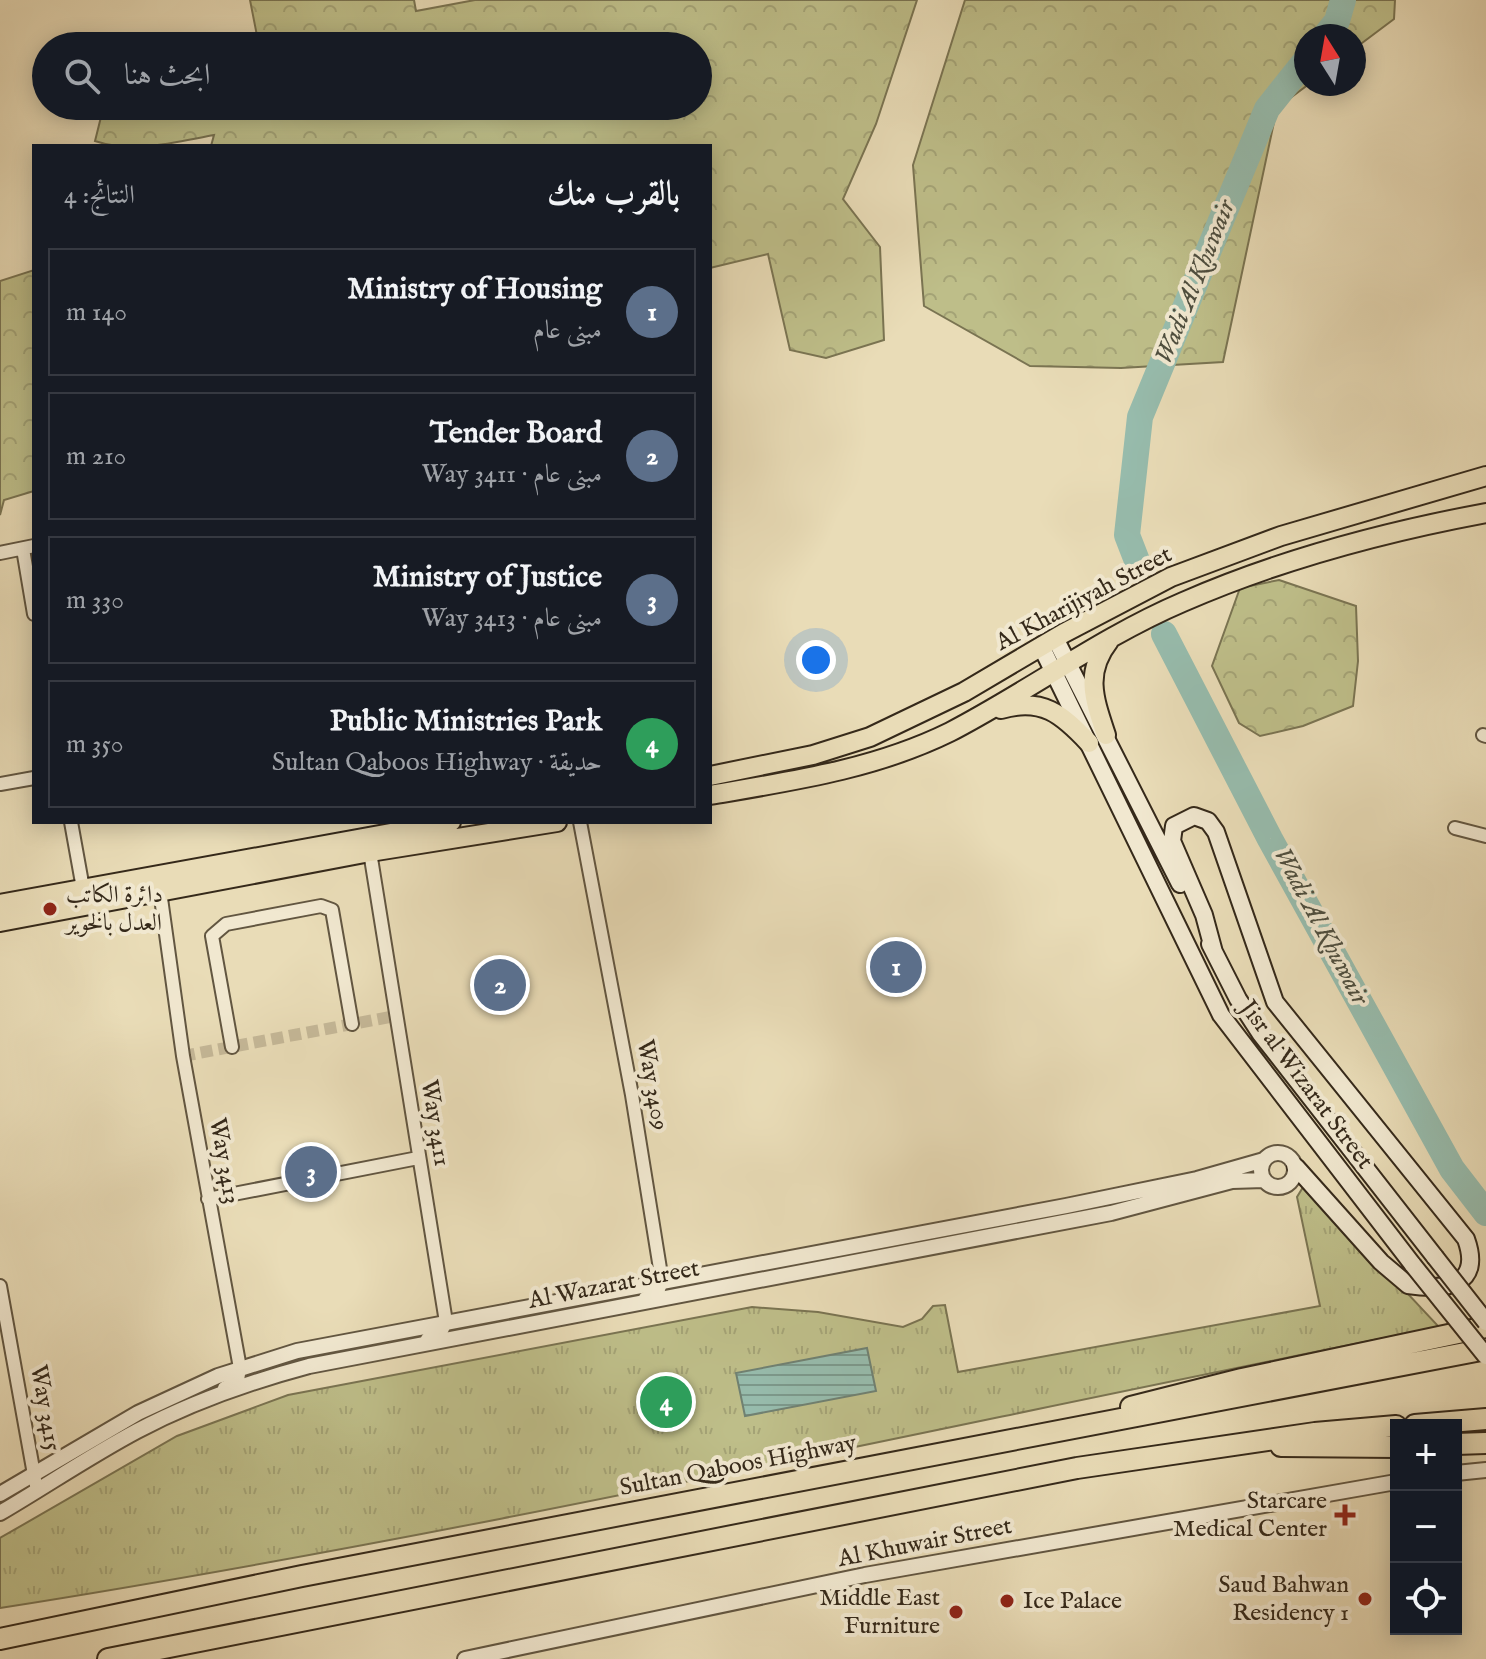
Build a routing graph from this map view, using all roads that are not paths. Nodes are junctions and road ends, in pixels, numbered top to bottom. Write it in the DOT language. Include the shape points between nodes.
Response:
graph roads {
  1 [pos="1486,476"];
  2 [pos="1388,505"];
  3 [pos="1486,513"];
  4 [pos="1395,534"];
  5 [pos="28,548"];
  6 [pos="0,553"];
  7 [pos="32,592"];
  8 [pos="1113,636"];
  9 [pos="1048,642"];
  10 [pos="1062,667"];
  11 [pos="951,731"];
  12 [pos="1098,739"];
  13 [pos="712,765"];
  14 [pos="733,772"];
  15 [pos="712,776"];
  16 [pos="32,778"];
  17 [pos="0,784"];
  18 [pos="712,795"];
  19 [pos="71,824"];
  20 [pos="439,824"];
  21 [pos="545,824"];
  22 [pos="580,824"];
  23 [pos="427,826"];
  24 [pos="1455,828"];
  25 [pos="1486,836"];
  26 [pos="307,847"];
  27 [pos="370,852"];
  28 [pos="216,865"];
  29 [pos="104,885"];
  30 [pos="160,891"];
  31 [pos="85,897"];
  32 [pos="5,906"];
  33 [pos="0,922"];
  34 [pos="1214,952"];
  35 [pos="352,1024"];
  36 [pos="232,1047"];
  37 [pos="418,1158"];
  38 [pos="1264,1160"];
  39 [pos="1296,1167"];
  40 [pos="1264,1180"];
  41 [pos="208,1199"];
  42 [pos="662,1281"];
  43 [pos="0,1286"];
  44 [pos="596,1311"];
  45 [pos="446,1322"];
  46 [pos="1486,1324"];
  47 [pos="1486,1349"];
  48 [pos="376,1352"];
  49 [pos="1486,1356"];
  50 [pos="240,1368"];
  51 [pos="186,1407"];
  52 [pos="1486,1419"];
  53 [pos="1462,1421"];
  54 [pos="1083,1427"];
  55 [pos="1390,1427"];
  56 [pos="1249,1443"];
  57 [pos="1486,1443"];
  58 [pos="1462,1444"];
  59 [pos="1390,1447"];
  60 [pos="1486,1470"];
  61 [pos="1462,1472"];
  62 [pos="34,1473"];
  63 [pos="1390,1483"];
  64 [pos="37,1491"];
  65 [pos="0,1494"];
  66 [pos="0,1513"];
  67 [pos="0,1639"];
  68 [pos="108,1659"];
  69 [pos="465,1659"];
  1 -- 2 [label="main road, Al Kharijiyah Street"];
  2 -- 4 [label="main road"];
  2 -- 9 [label="main road, Al Kharijiyah Street" via="1235,551 1171,577"];
  3 -- 4 [label="main road, Al Kharijiyah Street"];
  4 -- 8 [label="main road, Al Kharijiyah Street" via="1242,577"];
  5 -- 6 [label="street"];
  5 -- 7 [label="street"];
  8 -- 10 [label="main road, Al Kharijiyah Street"];
  8 -- 12 [label="main road" via="1095,663 1092,678"];
  9 -- 10 [label="main road, Jisr al Wizarat Street"];
  9 -- 14 [label="main road, Al Kharijiyah Street" via="906,723 843,746"];
  10 -- 11 [label="main road, Al Kharijiyah Street"];
  10 -- 12 [label="main road, Jisr al Wizarat Street"];
  11 -- 12 [label="main road" via="1003,709 1030,704 1057,711"];
  11 -- 18 [label="main road, Al Kharijiyah Street" via="850,769"];
  12 -- 34 [label="main road, Jisr al Wizarat Street"];
  12 -- 49 [label="main road, Jisr al Wizarat Street, bridge" via="1221,1015"];
  13 -- 14 [label="main road"];
  14 -- 15 [label="main road, Al Kharijiyah Street"];
  16 -- 17 [label="street"];
  19 -- 31 [label="street"];
  20 -- 23 [label="main road"];
  21 -- 27 [label="main road"];
  22 -- 42 [label="street, Way 3409"];
  23 -- 26 [label="main road"];
  23 -- 27 [label="main road"];
  24 -- 25 [label="street"];
  26 -- 27 [label="main road" via="363,847"];
  26 -- 28 [label="main road"];
  27 -- 30 [label="main road"];
  27 -- 37 [label="street, Way 3411"];
  28 -- 29 [label="main road"];
  28 -- 30 [label="main road" via="167,882"];
  29 -- 30 [label="main road"];
  29 -- 31 [label="main road"];
  30 -- 31 [label="main road"];
  30 -- 41 [label="street, Way 3413"];
  31 -- 32 [label="main road"];
  31 -- 33 [label="main road"];
  34 -- 39 [label="main road" via="1172,841 1174,826 1194,816 1208,821 1216,832 1275,1002 1466,1239 1472,1269 1448,1285 1408,1285"];
  34 -- 46 [label="main road, Jisr al Wizarat Street, bridge" via="1260,1033"];
  35 -- 36 [label="street" via="332,910 321,906 226,924 212,936"];
  37 -- 41 [label="street"];
  37 -- 45 [label="street, Way 3411"];
  38 -- 39 [label="street" via="1282,1153"];
  38 -- 40 [label="street"];
  38 -- 42 [label="street, Al Wazarat Street" via="1066,1206"];
  39 -- 40 [label="street" via="1291,1182 1282,1187"];
  40 -- 44 [label="street, Al Wazarat Street" via="1232,1181 1111,1213"];
  41 -- 50 [label="street, Way 3413"];
  42 -- 44 [label="street" via="655,1295"];
  42 -- 45 [label="street, Al Wazarat Street"];
  43 -- 62 [label="street, Way 3415"];
  44 -- 48 [label="street, Al Wazarat Street"];
  45 -- 48 [label="street" via="435,1337"];
  45 -- 50 [label="street, Al Wazarat Street" via="322,1345"];
  46 -- 54 [label="highway" via="1166,1397"];
  47 -- 54 [label="highway, Sultan Qaboos Highway"];
  48 -- 51 [label="street, Al Wazarat Street" via="283,1373"];
  50 -- 51 [label="street" via="235,1382"];
  50 -- 62 [label="street, Al Wazarat Street" via="138,1413"];
  51 -- 64 [label="street, Al Wazarat Street"];
  52 -- 53 [label="highway"];
  54 -- 67 [label="highway, Sultan Qaboos Highway"];
  55 -- 56 [label="highway"];
  56 -- 59 [label="highway" via="1311,1449"];
  56 -- 68 [label="highway" via="1077,1468"];
  57 -- 58 [label="highway"];
  60 -- 61 [label="street"];
  62 -- 64 [label="street, Way 3415"];
  62 -- 65 [label="street, Al Wazarat Street"];
  63 -- 69 [label="street, Al Khuwair Street" via="865,1575"];
  64 -- 66 [label="street, Al Wazarat Street"];
}
